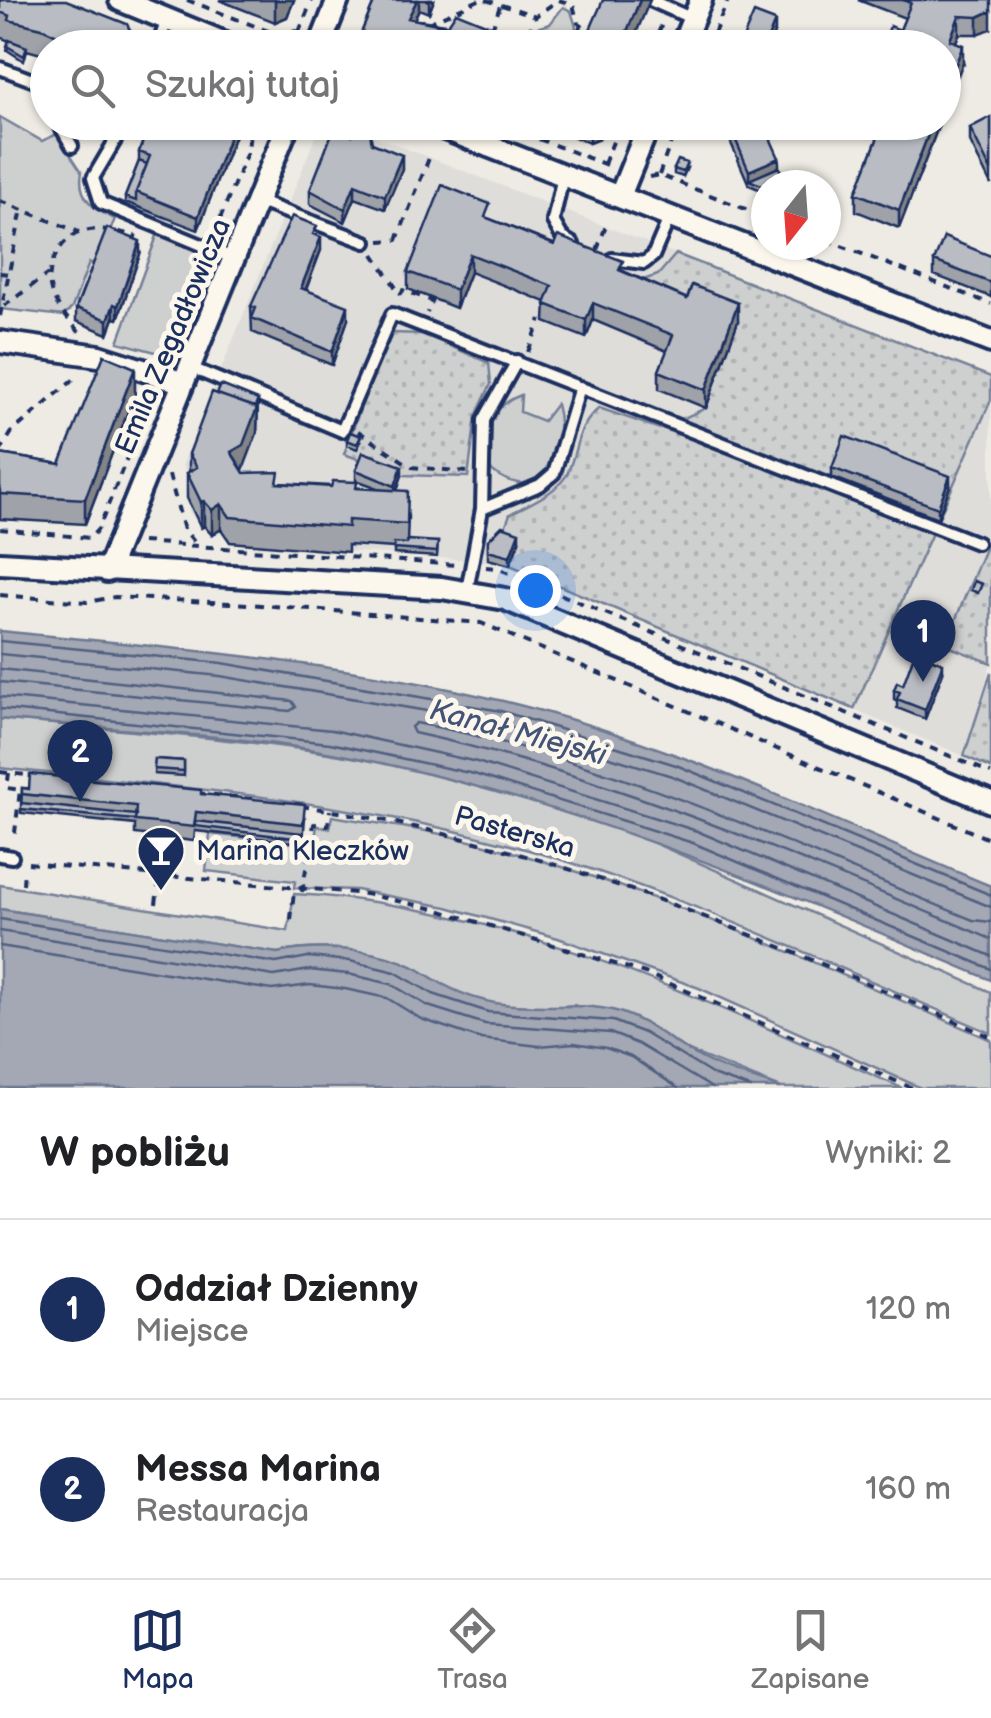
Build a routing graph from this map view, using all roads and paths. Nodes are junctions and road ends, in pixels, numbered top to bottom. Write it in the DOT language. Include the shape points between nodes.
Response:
graph roads {
  1 [pos="120,0"];
  2 [pos="187,0"];
  3 [pos="312,0"];
  4 [pos="338,0"];
  5 [pos="479,0"];
  6 [pos="486,0"];
  7 [pos="559,0"];
  8 [pos="650,0"];
  9 [pos="728,0"];
  10 [pos="501,2"];
  11 [pos="574,3"];
  12 [pos="697,9"];
  13 [pos="536,16"];
  14 [pos="168,19"];
  15 [pos="416,27"];
  16 [pos="164,30"];
  17 [pos="194,30"];
  18 [pos="265,30"];
  19 [pos="301,30"];
  20 [pos="320,30"];
  21 [pos="491,30"];
  22 [pos="530,30"];
  23 [pos="582,30"];
  24 [pos="716,30"];
  25 [pos="0,68"];
  26 [pos="30,79"];
  27 [pos="68,140"];
  28 [pos="115,140"];
  29 [pos="249,140"];
  30 [pos="282,140"];
  31 [pos="473,140"];
  32 [pos="541,140"];
  33 [pos="614,140"];
  34 [pos="643,140"];
  35 [pos="672,140"];
  36 [pos="72,146"];
  37 [pos="431,153"];
  38 [pos="604,164"];
  39 [pos="613,167"];
  40 [pos="660,174"];
  41 [pos="563,175"];
  42 [pos="646,178"];
  43 [pos="620,196"];
  44 [pos="0,200"];
  45 [pos="257,201"];
  46 [pos="22,210"];
  47 [pos="751,211"];
  48 [pos="670,216"];
  49 [pos="608,223"];
  50 [pos="79,232"];
  51 [pos="149,241"];
  52 [pos="366,242"];
  53 [pos="841,246"];
  54 [pos="209,248"];
  55 [pos="584,248"];
  56 [pos="595,256"];
  57 [pos="234,258"];
  58 [pos="0,273"];
  59 [pos="10,274"];
  60 [pos="48,274"];
  61 [pos="400,294"];
  62 [pos="991,304"];
  63 [pos="4,306"];
  64 [pos="392,314"];
  65 [pos="0,316"];
  66 [pos="541,319"];
  67 [pos="422,325"];
  68 [pos="0,342"];
  69 [pos="991,342"];
  70 [pos="99,356"];
  71 [pos="520,363"];
  72 [pos="160,373"];
  73 [pos="184,374"];
  74 [pos="580,387"];
  75 [pos="345,423"];
  76 [pos="0,452"];
  77 [pos="482,472"];
  78 [pos="169,475"];
  79 [pos="482,509"];
  80 [pos="0,529"];
  81 [pos="145,543"];
  82 [pos="977,543"];
  83 [pos="199,546"];
  84 [pos="0,564"];
  85 [pos="471,566"];
  86 [pos="106,571"];
  87 [pos="467,591"];
  88 [pos="0,596"];
  89 [pos="0,772"];
  90 [pos="8,773"];
  91 [pos="991,773"];
  92 [pos="40,776"];
  93 [pos="195,792"];
  94 [pos="253,799"];
  95 [pos="991,802"];
  96 [pos="291,804"];
  97 [pos="330,810"];
  98 [pos="991,840"];
  99 [pos="14,842"];
  100 [pos="162,846"];
  101 [pos="159,876"];
  102 [pos="23,884"];
  103 [pos="298,891"];
  104 [pos="156,904"];
  105 [pos="291,920"];
  106 [pos="991,1037"];
  107 [pos="912,1088"];
  1 -- 14 [label="street"];
  2 -- 18 [label="path"];
  3 -- 19 [label="path"];
  4 -- 20 [label="street"];
  5 -- 15 [label="path"];
  6 -- 10 [label="path"];
  7 -- 11 [label="path"];
  7 -- 13 [label="path"];
  8 -- 12 [label="lane"];
  9 -- 24 [label="path"];
  10 -- 13 [label="path"];
  10 -- 21 [label="path"];
  11 -- 23 [label="path"];
  13 -- 22 [label="path"];
  14 -- 16 [label="lane"];
  14 -- 17 [label="street"];
  25 -- 26 [label="lane"];
  27 -- 36 [label="lane"];
  28 -- 54 [label="lane" via="93,178 101,203"];
  29 -- 54 [label="path"];
  30 -- 45 [label="street, Emila Zegadłowicza"];
  31 -- 41 [label="street"];
  32 -- 38 [label="path"];
  33 -- 38 [label="path"];
  34 -- 43 [label="street"];
  35 -- 40 [label="path"];
  37 -- 52 [label="path" via="398,240"];
  38 -- 39 [label="path"];
  40 -- 42 [label="path"];
  40 -- 47 [label="path"];
  41 -- 43 [label="street"];
  41 -- 55 [label="lane" via="553,220 562,237"];
  43 -- 48 [label="street"];
  44 -- 46 [label="path"];
  45 -- 52 [label="lane"];
  45 -- 57 [label="street, Emila Zegadłowicza"];
  46 -- 50 [label="path"];
  46 -- 59 [label="path"];
  48 -- 56 [label="lane" via="644,264"];
  48 -- 69 [label="street"];
  49 -- 56 [label="path"];
  50 -- 51 [label="path" via="112,229"];
  50 -- 60 [label="path" via="54,256"];
  52 -- 61 [label="path"];
  53 -- 62 [label="path"];
  54 -- 57 [label="lane"];
  54 -- 72 [label="path"];
  57 -- 73 [label="street, Emila Zegadłowicza"];
  58 -- 59 [label="path"];
  59 -- 63 [label="path"];
  60 -- 63 [label="path"];
  60 -- 70 [label="path" via="60,310"];
  61 -- 64 [label="path"];
  61 -- 67 [label="path" via="432,301"];
  63 -- 65 [label="path"];
  64 -- 67 [label="lane"];
  64 -- 75 [label="lane"];
  66 -- 71 [label="path"];
  67 -- 71 [label="lane"];
  68 -- 70 [label="street"];
  70 -- 72 [label="street"];
  70 -- 76 [label="path" via="12,432"];
  71 -- 74 [label="lane"];
  71 -- 77 [label="lane" via="484,420"];
  72 -- 73 [label="street"];
  72 -- 80 [label="path" via="90,538"];
  73 -- 75 [label="lane" via="342,431"];
  73 -- 86 [label="street, Emila Zegadłowicza"];
  74 -- 79 [label="lane" via="554,473"];
  74 -- 82 [label="lane"];
  75 -- 77 [label="path" via="412,467"];
  77 -- 79 [label="lane"];
  78 -- 83 [label="path" via="184,530"];
  79 -- 85 [label="lane"];
  81 -- 83 [label="path"];
  83 -- 85 [label="path"];
  84 -- 86 [label="street"];
  85 -- 87 [label="lane"];
  85 -- 91 [label="path" via="508,572"];
  86 -- 87 [label="street"];
  87 -- 95 [label="street" via="505,599"];
  88 -- 98 [label="path" via="249,604 482,623"];
  89 -- 90 [label="path"];
  90 -- 92 [label="path"];
  90 -- 99 [label="path" via="7,788 20,790"];
  93 -- 94 [label="path"];
  96 -- 97 [label="path, Pasterska"];
  97 -- 103 [label="path" via="328,825 314,824"];
  97 -- 106 [label="path, Pasterska" via="461,835 573,868 792,951"];
  100 -- 101 [label="path"];
  101 -- 102 [label="path" via="25,862"];
  101 -- 103 [label="path"];
  101 -- 104 [label="path"];
  103 -- 105 [label="path"];
  103 -- 107 [label="path" via="365,894 435,909 645,972"];
}
